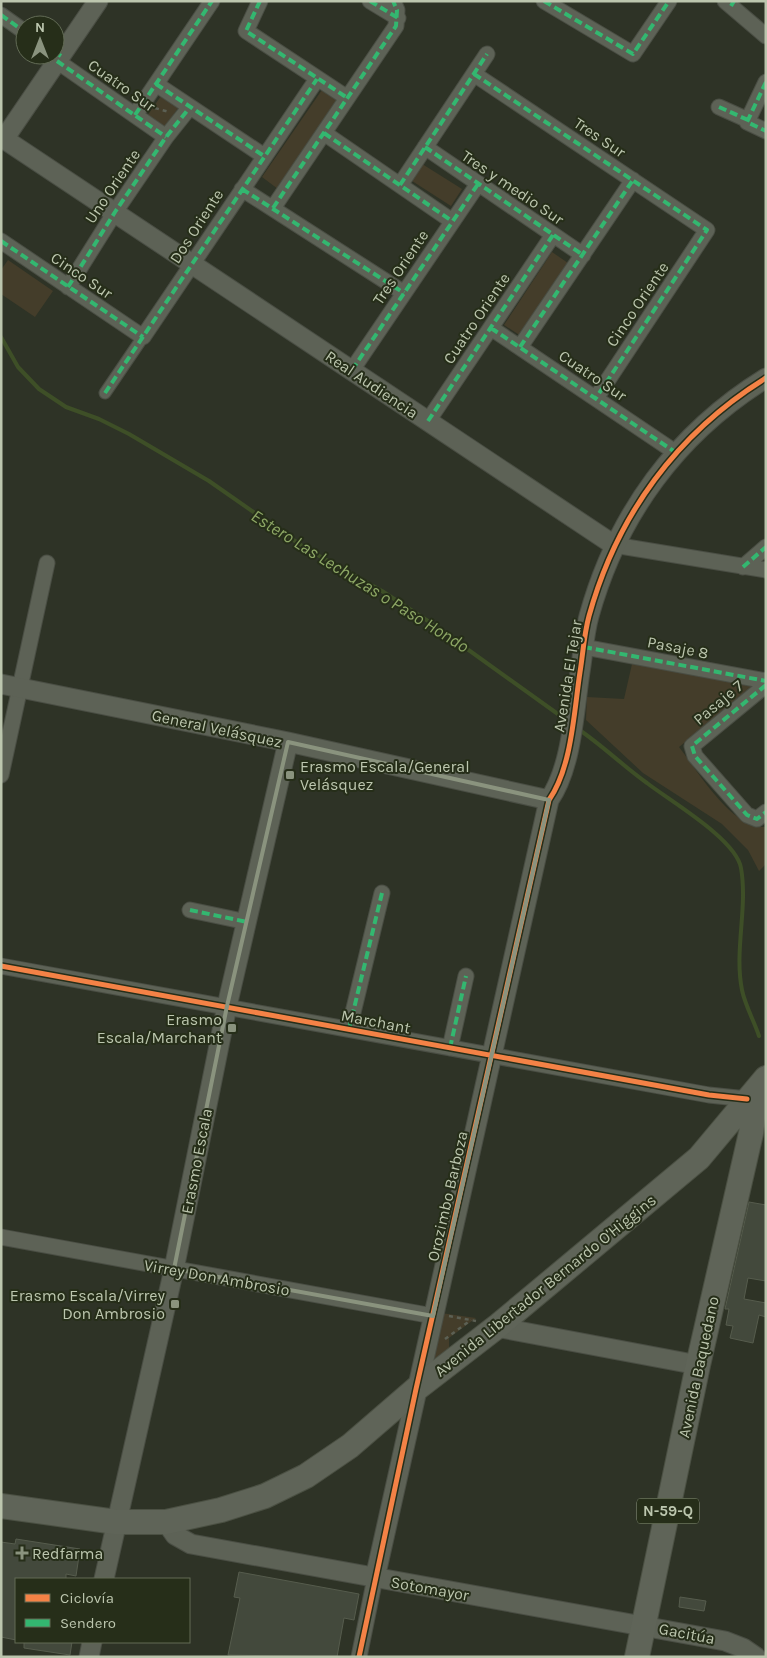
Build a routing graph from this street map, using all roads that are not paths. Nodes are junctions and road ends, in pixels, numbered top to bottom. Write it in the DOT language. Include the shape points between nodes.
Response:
graph roads {
  1 [pos="98,1"];
  2 [pos="212,1"];
  3 [pos="260,1"];
  4 [pos="370,1"];
  5 [pos="393,1"];
  6 [pos="544,1"];
  7 [pos="669,1"];
  8 [pos="730,3"];
  9 [pos="1,15"];
  10 [pos="398,18"];
  11 [pos="15,25"];
  12 [pos="766,36"];
  13 [pos="65,46"];
  14 [pos="487,54"];
  15 [pos="65,61"];
  16 [pos="52,65"];
  17 [pos="474,74"];
  18 [pos="317,79"];
  19 [pos="766,82"];
  20 [pos="156,84"];
  21 [pos="346,97"];
  22 [pos="719,107"];
  23 [pos="138,110"];
  24 [pos="187,111"];
  25 [pos="748,121"];
  26 [pos="766,131"];
  27 [pos="324,133"];
  28 [pos="166,137"];
  29 [pos="2,140"];
  30 [pos="425,147"];
  31 [pos="264,156"];
  32 [pos="633,180"];
  33 [pos="478,184"];
  34 [pos="400,185"];
  35 [pos="242,189"];
  36 [pos="273,208"];
  37 [pos="115,212"];
  38 [pos="452,221"];
  39 [pos="707,230"];
  40 [pos="553,235"];
  41 [pos="1,241"];
  42 [pos="582,255"];
  43 [pos="193,264"];
  44 [pos="68,287"];
  45 [pos="404,292"];
  46 [pos="491,328"];
  47 [pos="143,337"];
  48 [pos="520,347"];
  49 [pos="352,370"];
  50 [pos="766,378"];
  51 [pos="104,393"];
  52 [pos="596,398"];
  53 [pos="428,421"];
  54 [pos="675,452"];
  55 [pos="614,545"];
  56 [pos="766,548"];
  57 [pos="47,563"];
  58 [pos="743,567"];
  59 [pos="766,570"];
  60 [pos="584,647"];
  61 [pos="766,681"];
  62 [pos="1,684"];
  63 [pos="766,685"];
  64 [pos="20,687"];
  65 [pos="288,742"];
  66 [pos="569,744"];
  67 [pos="1,775"];
  68 [pos="549,800"];
  69 [pos="761,816"];
  70 [pos="382,893"];
  71 [pos="190,910"];
  72 [pos="248,922"];
  73 [pos="1,966"];
  74 [pos="466,976"];
  75 [pos="227,1006"];
  76 [pos="349,1029"];
  77 [pos="450,1048"];
  78 [pos="492,1056"];
  79 [pos="766,1079"];
  80 [pos="747,1099"];
  81 [pos="758,1131"];
  82 [pos="699,1158"];
  83 [pos="1,1237"];
  84 [pos="174,1269"];
  85 [pos="432,1316"];
  86 [pos="496,1327"];
  87 [pos="698,1365"];
  88 [pos="416,1389"];
  89 [pos="1,1506"];
  90 [pos="116,1522"];
  91 [pos="166,1522"];
  92 [pos="104,1578"];
  93 [pos="375,1578"];
  94 [pos="643,1626"];
  95 [pos="92,1643"];
  96 [pos="89,1657"];
  97 [pos="359,1657"];
  98 [pos="637,1657"];
  99 [pos="756,1657"];
  1 -- 13 [label="street"];
  2 -- 20 [label="street"];
  3 -- 18 [label="street" via="246,31"];
  4 -- 10 [label="street"];
  5 -- 10 [label="street"];
  6 -- 7 [label="street" via="633,54"];
  8 -- 12 [label="street"];
  9 -- 11 [label="street"];
  10 -- 21 [label="street" via="396,26"];
  14 -- 17 [label="street"];
  15 -- 23 [label="street, Cuatro Sur"];
  16 -- 29 [label="street"];
  17 -- 30 [label="street"];
  17 -- 32 [label="street, Tres Sur"];
  18 -- 21 [label="street"];
  18 -- 31 [label="street, Dos Oriente"];
  19 -- 25 [label="street"];
  20 -- 23 [label="street"];
  20 -- 24 [label="street, Cuatro Sur"];
  21 -- 27 [label="street"];
  22 -- 25 [label="street"];
  23 -- 28 [label="street, Cuatro Sur"];
  24 -- 28 [label="street, Uno Oriente"];
  24 -- 31 [label="street, Cuatro Sur"];
  25 -- 26 [label="street"];
  27 -- 34 [label="street"];
  27 -- 36 [label="street"];
  28 -- 37 [label="street, Uno Oriente"];
  29 -- 37 [label="street, Real Audiencia"];
  30 -- 33 [label="street, Tres y medio Sur"];
  30 -- 34 [label="street"];
  31 -- 35 [label="street, Dos Oriente"];
  32 -- 39 [label="street, Tres Sur"];
  32 -- 42 [label="street"];
  33 -- 38 [label="street, Tres Oriente"];
  33 -- 40 [label="street, Tres y medio Sur"];
  34 -- 38 [label="street"];
  35 -- 36 [label="street"];
  35 -- 43 [label="street, Dos Oriente"];
  36 -- 45 [label="street"];
  37 -- 43 [label="street, Real Audiencia"];
  37 -- 44 [label="street, Uno Oriente"];
  38 -- 45 [label="street, Tres Oriente"];
  39 -- 52 [label="street, Cinco Oriente"];
  40 -- 42 [label="street, Tres y medio Sur"];
  40 -- 46 [label="street, Cuatro Oriente"];
  41 -- 44 [label="street, Cinco Sur"];
  42 -- 48 [label="street"];
  43 -- 47 [label="street, Dos Oriente"];
  43 -- 49 [label="street, Real Audiencia"];
  44 -- 47 [label="street, Cinco Sur"];
  45 -- 49 [label="street, Tres Oriente"];
  46 -- 48 [label="street, Cuatro Sur"];
  46 -- 53 [label="street, Cuatro Oriente"];
  47 -- 51 [label="street, Dos Oriente"];
  48 -- 52 [label="street, Cuatro Sur"];
  49 -- 53 [label="street, Real Audiencia"];
  50 -- 54 [label="street, Avenida El Tejar" via="714,415"];
  52 -- 54 [label="street, Cuatro Sur"];
  53 -- 55 [label="street, Real Audiencia"];
  54 -- 55 [label="street, Avenida El Tejar" via="645,491"];
  55 -- 58 [label="street, Real Audiencia"];
  55 -- 60 [label="street, Avenida El Tejar" via="588,618"];
  56 -- 58 [label="street"];
  57 -- 64 [label="street"];
  58 -- 59 [label="street, Real Audiencia"];
  60 -- 61 [label="street, Pasaje 8"];
  60 -- 66 [label="street, Avenida El Tejar"];
  62 -- 64 [label="street, General Velásquez"];
  63 -- 69 [label="street, Pasaje 7" via="692,746 695,756 747,815"];
  64 -- 65 [label="street, General Velásquez"];
  64 -- 67 [label="street"];
  65 -- 68 [label="street, General Velásquez"];
  65 -- 72 [label="street, Erasmo Escala"];
  66 -- 68 [label="street, Orozimbo Barboza" via="562,775"];
  68 -- 78 [label="street, Orozimbo Barboza"];
  70 -- 76 [label="street"];
  71 -- 72 [label="street"];
  72 -- 75 [label="street, Erasmo Escala"];
  73 -- 75 [label="street, Marchant"];
  74 -- 77 [label="street"];
  75 -- 76 [label="street, Marchant"];
  75 -- 84 [label="street, Erasmo Escala"];
  76 -- 77 [label="street, Marchant"];
  77 -- 78 [label="street, Marchant"];
  78 -- 80 [label="street, Marchant"];
  78 -- 85 [label="street, Orozimbo Barboza"];
  79 -- 80 [label="main road, Avenida Libertador Bernardo O'Higgins"];
  79 -- 81 [label="main road, Avenida Baquedano" via="754,1111"];
  80 -- 82 [label="main road, Avenida Libertador Bernardo O'Higgins"];
  81 -- 82 [label="main road, Avenida Libertador Bernardo O'Higgins"];
  81 -- 87 [label="main road, Avenida Baquedano / N-59-Q"];
  82 -- 86 [label="main road, Avenida Libertador Bernardo O'Higgins"];
  83 -- 84 [label="street, Virrey Don Ambrosio"];
  84 -- 85 [label="street, Virrey Don Ambrosio"];
  84 -- 90 [label="street, Erasmo Escala"];
  85 -- 88 [label="street, Orozimbo Barboza"];
  86 -- 87 [label="street"];
  86 -- 88 [label="main road, Avenida Libertador Bernardo O'Higgins"];
  87 -- 94 [label="main road, Avenida Baquedano / N-59-Q"];
  88 -- 91 [label="main road, Avenida Libertador Bernardo O'Higgins" via="350,1446 306,1476 265,1496 230,1508"];
  88 -- 93 [label="street, Orozimbo Barboza"];
  89 -- 90 [label="main road, Avenida Libertador Bernardo O'Higgins"];
  90 -- 91 [label="main road, Avenida Libertador Bernardo O'Higgins"];
  90 -- 92 [label="street, Erasmo Escala"];
  91 -- 93 [label="street, Sotomayor" via="175,1535 192,1544"];
  93 -- 94 [label="street, Sotomayor"];
  93 -- 97 [label="street, Orozimbo Barboza"];
  94 -- 98 [label="main road, Avenida Baquedano / N-59-Q"];
  94 -- 99 [label="street, Gacitúa" via="725,1641"];
  95 -- 96 [label="street"];
}
